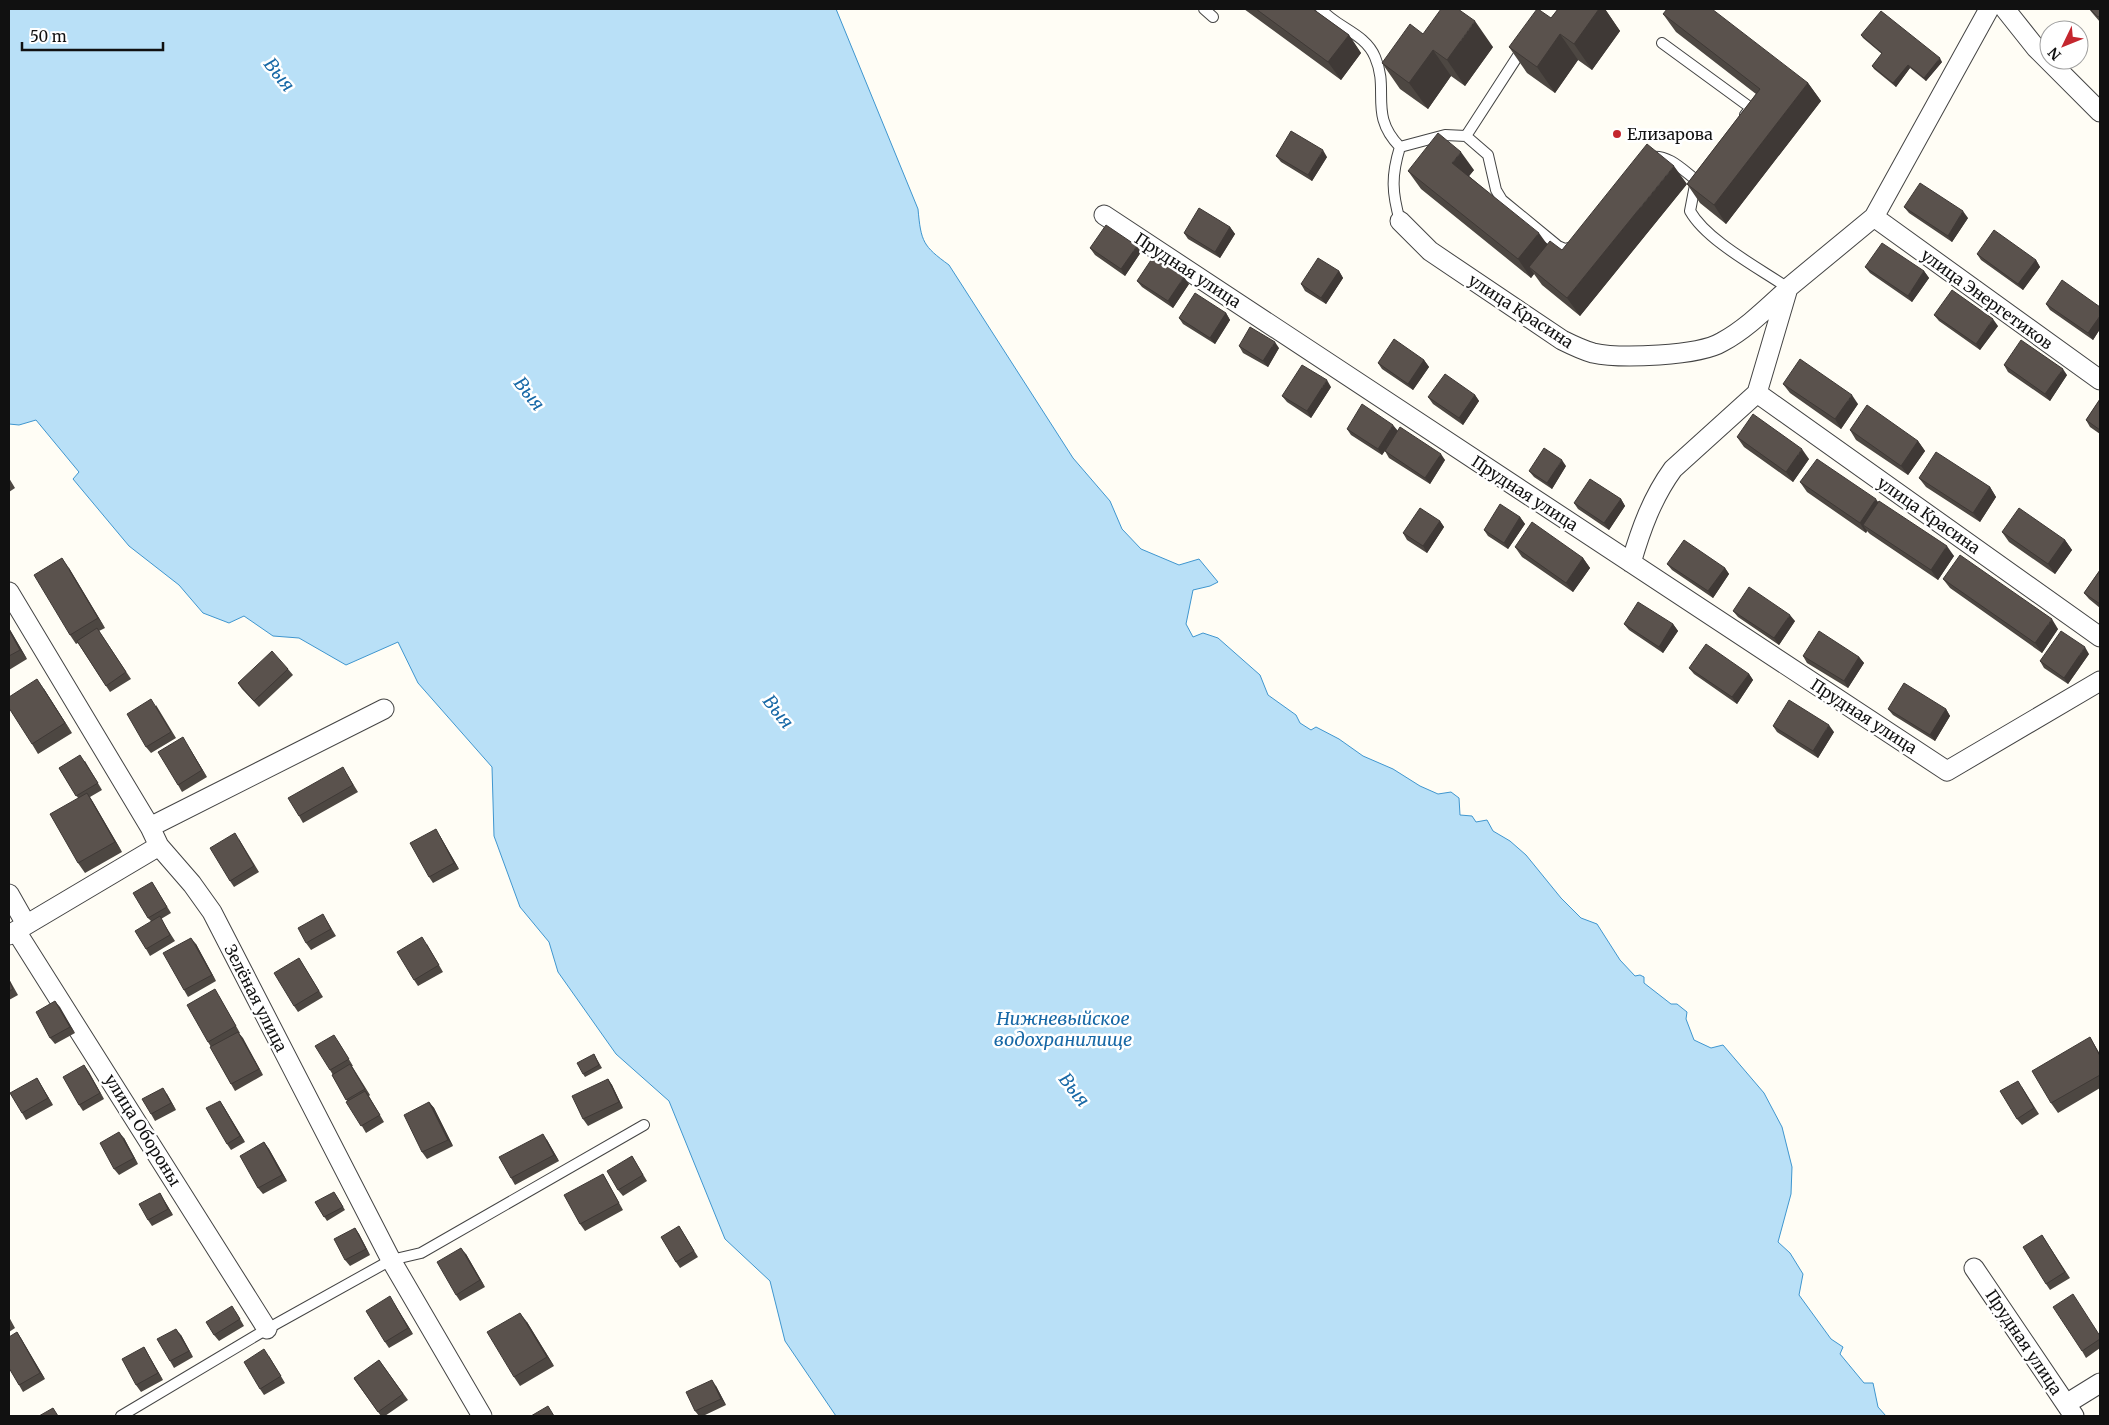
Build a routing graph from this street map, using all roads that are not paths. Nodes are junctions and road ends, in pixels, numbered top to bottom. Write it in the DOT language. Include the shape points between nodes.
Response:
graph roads {
  1 [pos="1204,9"];
  2 [pos="1321,9"];
  3 [pos="1989,9"];
  4 [pos="2005,9"];
  5 [pos="1213,17"];
  6 [pos="1531,37"];
  7 [pos="1662,44"];
  8 [pos="2100,112"];
  9 [pos="1736,126"];
  10 [pos="1466,136"];
  11 [pos="1400,147"];
  12 [pos="1642,162"];
  13 [pos="1104,215"];
  14 [pos="1874,217"];
  15 [pos="1400,221"];
  16 [pos="1585,235"];
  17 [pos="1788,288"];
  18 [pos="2100,380"];
  19 [pos="1757,393"];
  20 [pos="1631,563"];
  21 [pos="9,592"];
  22 [pos="2100,637"];
  23 [pos="2100,681"];
  24 [pos="384,709"];
  25 [pos="150,827"];
  26 [pos="159,846"];
  27 [pos="9,894"];
  28 [pos="17,930"];
  29 [pos="644,1125"];
  30 [pos="391,1260"];
  31 [pos="1974,1268"];
  32 [pos="267,1329"];
  33 [pos="2100,1383"];
  34 [pos="2070,1410"];
  35 [pos="121,1416"];
  36 [pos="482,1416"];
  1 -- 5 [label="lane"];
  2 -- 11 [label="lane" via="1362,38 1375,56 1380,70 1380,104 1385,129"];
  3 -- 14 [label="street"];
  4 -- 8 [label="street" via="2036,48"];
  6 -- 10 [label="lane"];
  7 -- 9 [label="lane" via="1751,108"];
  10 -- 11 [label="lane" via="1445,135"];
  10 -- 16 [label="lane" via="1488,155 1496,190 1502,200 1565,249 1576,246"];
  11 -- 15 [label="lane" via="1394,167 1393,196"];
  12 -- 17 [label="lane" via="1652,156 1660,156 1699,176 1690,211 1696,222"];
  13 -- 20 [label="street, Прудная улица"];
  14 -- 17 [label="street, улица Красина"];
  14 -- 18 [label="street, улица Энергетиков"];
  15 -- 17 [label="street, улица Красина" via="1430,250 1562,340 1595,353 1664,354 1706,350 1737,332"];
  17 -- 19 [label="street"];
  19 -- 20 [label="street" via="1673,469 1645,519"];
  19 -- 22 [label="street, улица Красина"];
  20 -- 23 [label="street, Прудная улица" via="1947,771"];
  21 -- 25 [label="street, Зелёная улица"];
  24 -- 25 [label="street"];
  25 -- 26 [label="street, Зелёная улица"];
  26 -- 28 [label="street"];
  26 -- 30 [label="street, Зелёная улица" via="212,912"];
  27 -- 28 [label="street, улица Обороны"];
  28 -- 32 [label="street, улица Обороны"];
  29 -- 30 [label="lane" via="421,1253"];
  30 -- 32 [label="lane"];
  30 -- 36 [label="street, Зелёная улица"];
  31 -- 34 [label="street, Прудная улица"];
  32 -- 35 [label="lane"];
  33 -- 34 [label="street"];
}
